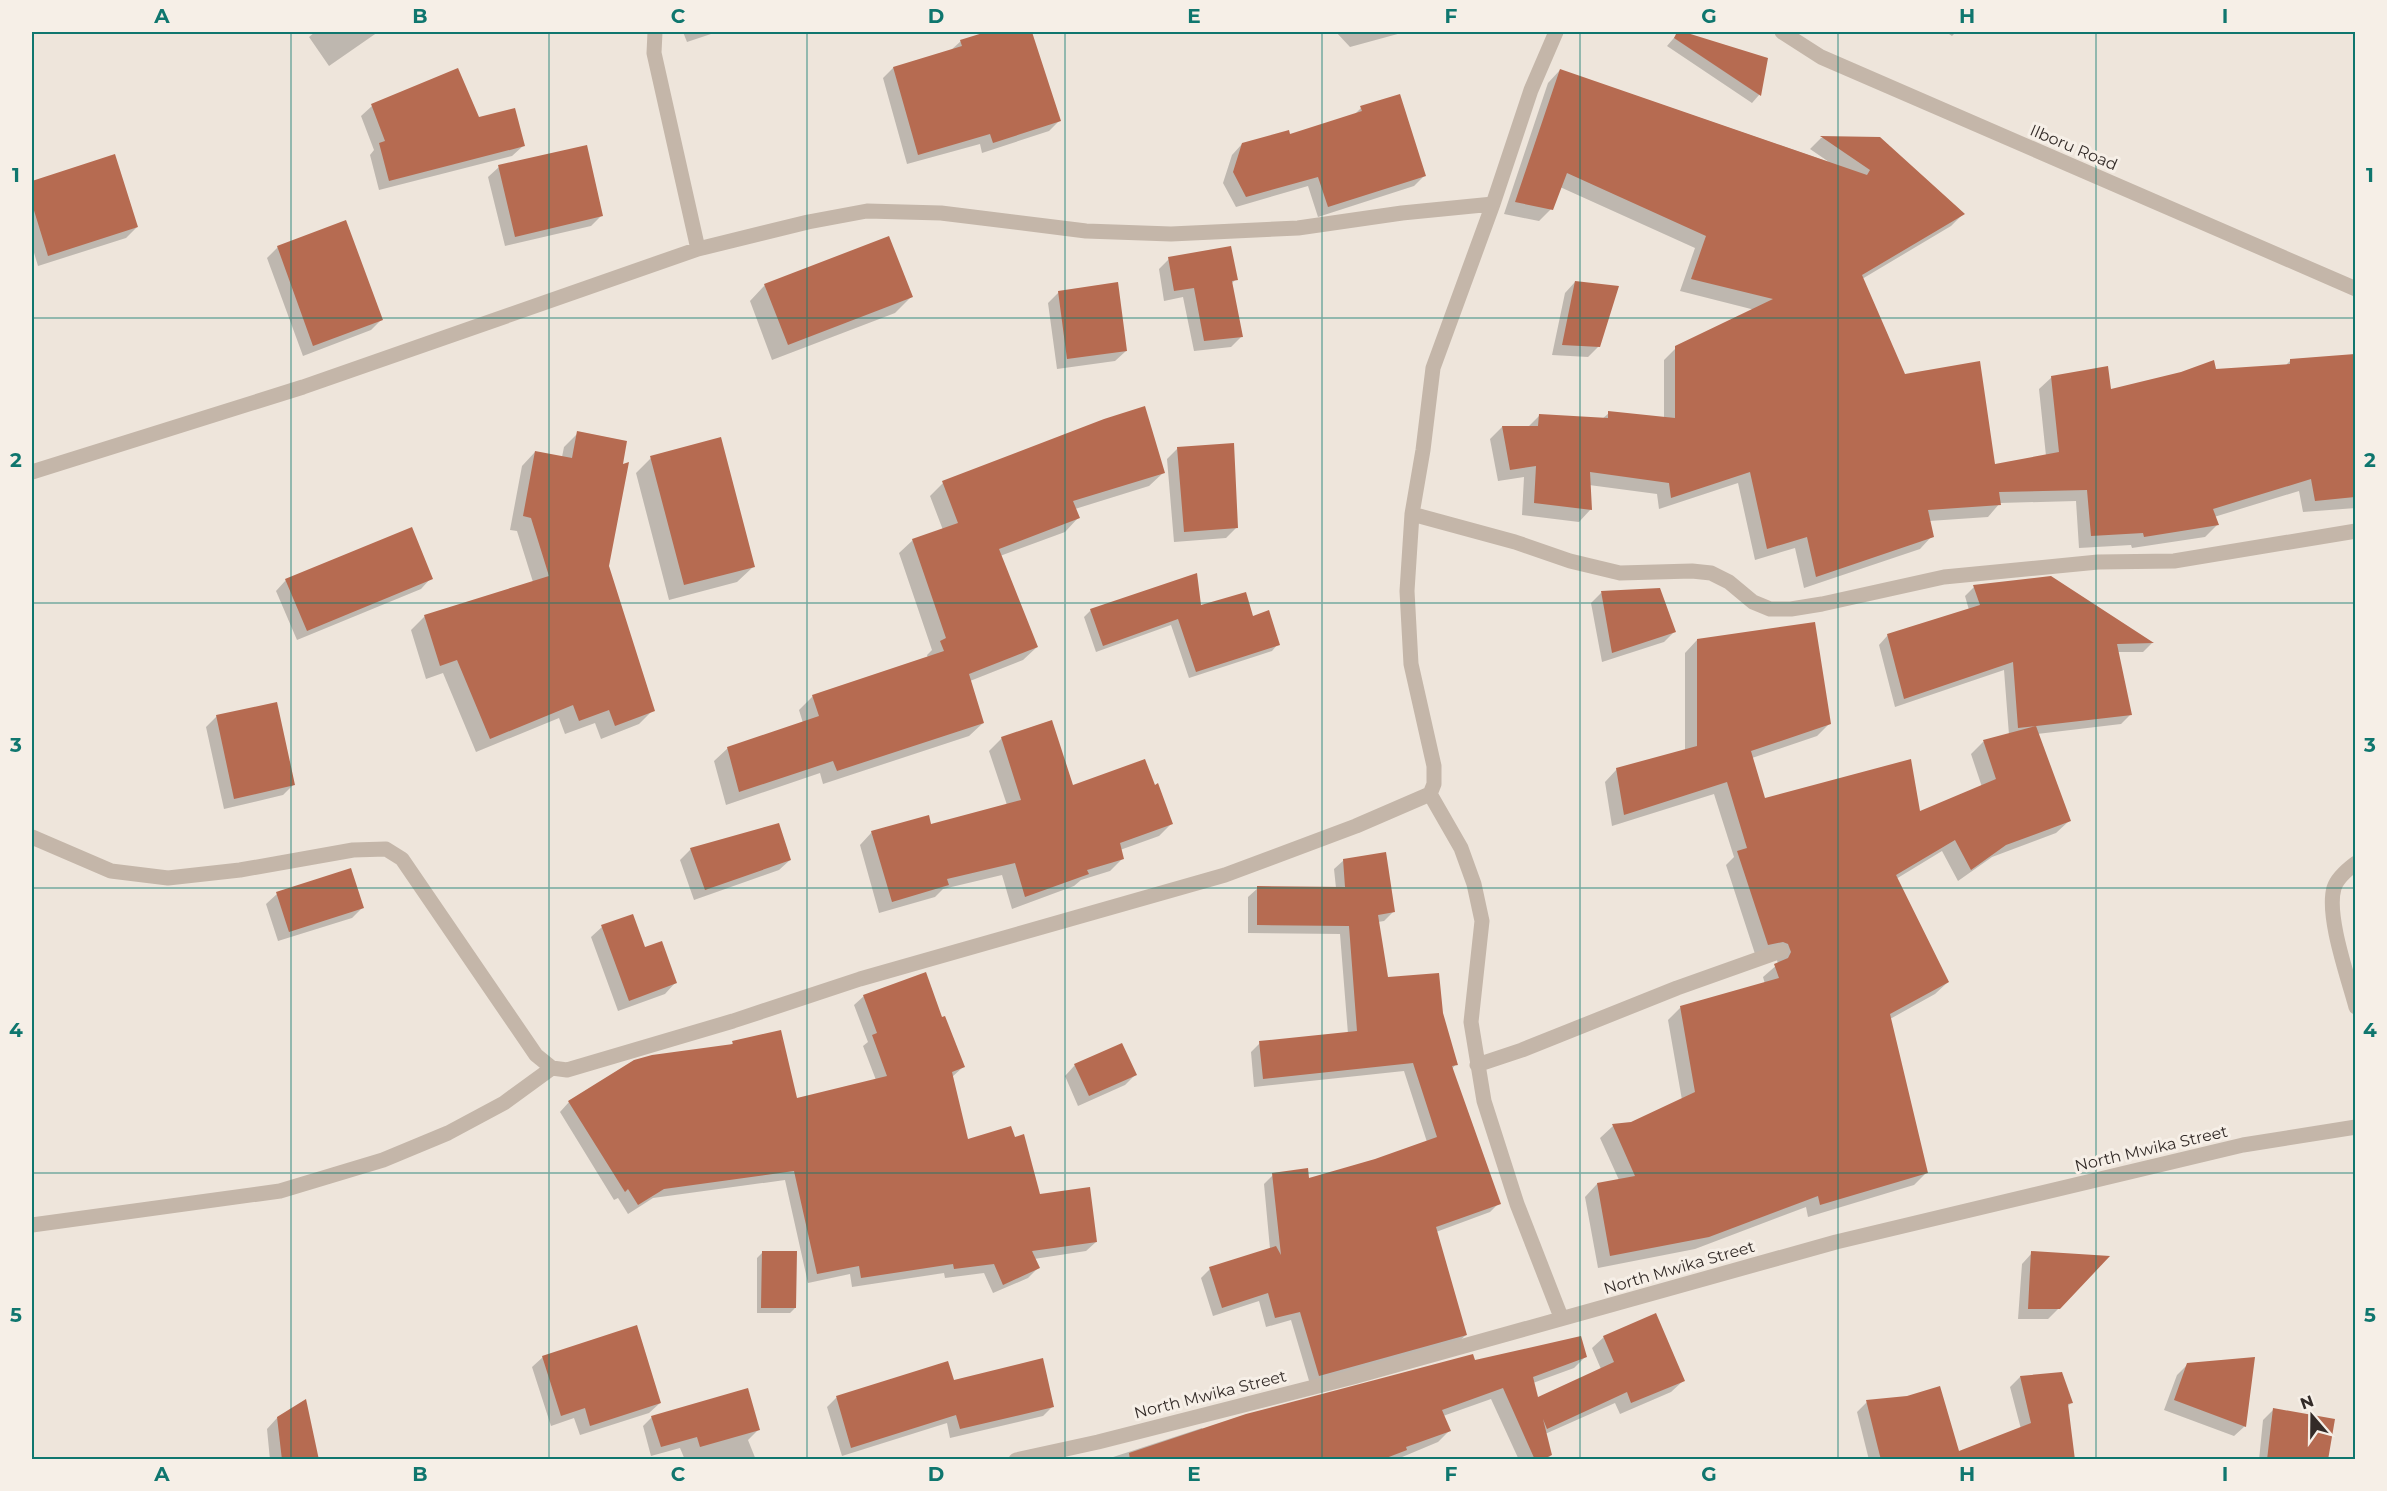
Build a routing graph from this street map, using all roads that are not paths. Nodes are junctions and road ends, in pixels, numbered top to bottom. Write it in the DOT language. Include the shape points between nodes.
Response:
graph roads {
  1 [pos="655,32"];
  2 [pos="1556,32"];
  3 [pos="1782,32"];
  4 [pos="1493,204"];
  5 [pos="698,249"];
  6 [pos="2355,289"];
  7 [pos="32,472"];
  8 [pos="1412,514"];
  9 [pos="2355,531"];
  10 [pos="1430,794"];
  11 [pos="32,837"];
  12 [pos="2355,863"];
  13 [pos="1781,951"];
  14 [pos="2355,1007"];
  15 [pos="1477,1065"];
  16 [pos="552,1068"];
  17 [pos="2355,1128"];
  18 [pos="32,1225"];
  19 [pos="1561,1317"];
  20 [pos="1016,1460"];
  1 -- 5 [label="street" via="654,53"];
  2 -- 4 [label="street" via="1531,90"];
  3 -- 6 [label="street, Ilboru Road" via="1821,57"];
  4 -- 5 [label="street" via="1298,228 1171,234 1086,231 941,213 867,211"];
  4 -- 8 [label="street" via="1433,368"];
  5 -- 7 [label="street" via="303,387"];
  8 -- 9 [label="street" via="1620,573 1711,573 1770,609 1822,604 1944,577 2098,562 2174,561"];
  8 -- 10 [label="street" via="1407,591 1411,664 1434,766"];
  10 -- 15 [label="street" via="1461,848 1482,921 1471,1022"];
  10 -- 16 [label="street" via="1225,875 860,979 567,1071"];
  11 -- 16 [label="street" via="111,871 168,878 353,850 386,849 402,859 536,1055"];
  12 -- 14 [label="street" via="2334,886 2332,913"];
  13 -- 15 [label="street"];
  15 -- 19 [label="street" via="1499,1150"];
  16 -- 18 [label="street" via="504,1103 448,1133 383,1160 280,1191"];
  17 -- 19 [label="street, North Mwika Street" via="2243,1145 2065,1186 1825,1245"];
  19 -- 20 [label="street, North Mwika Street" via="1353,1377"];
}
